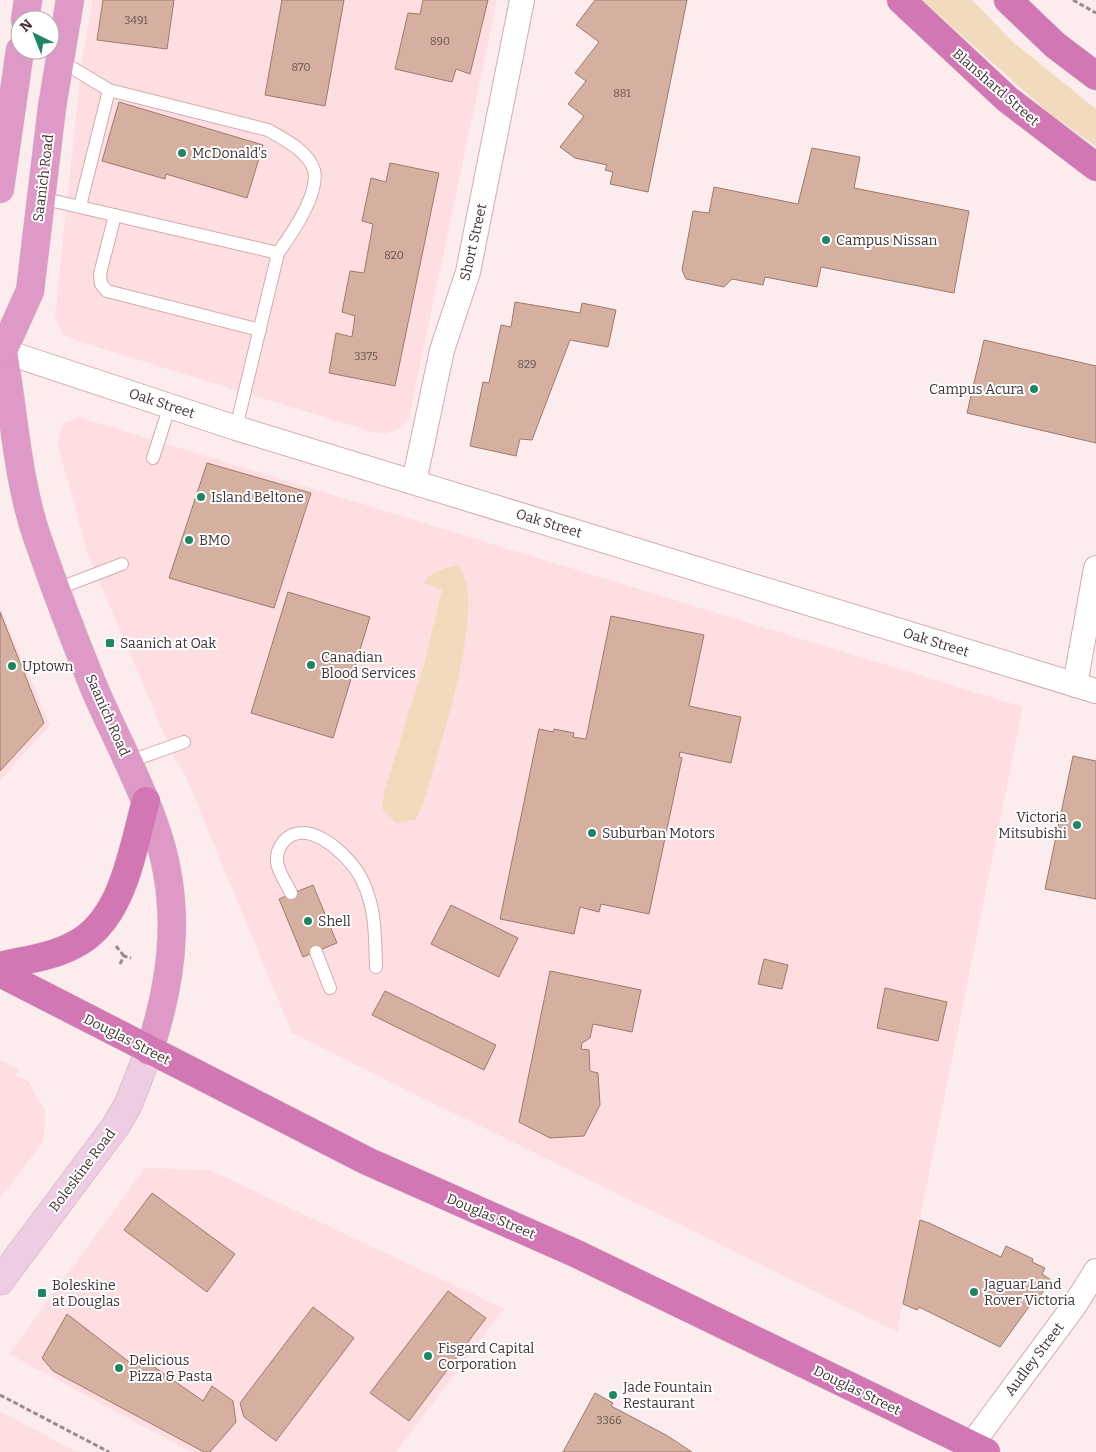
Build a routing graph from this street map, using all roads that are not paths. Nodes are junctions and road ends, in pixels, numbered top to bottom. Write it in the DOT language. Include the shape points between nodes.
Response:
graph roads {
  1 [pos="70,0"];
  2 [pos="522,0"];
  3 [pos="901,0"];
  4 [pos="1008,0"];
  5 [pos="60,55"];
  6 [pos="19,60"];
  7 [pos="59,60"];
  8 [pos="1096,76"];
  9 [pos="108,90"];
  10 [pos="1096,167"];
  11 [pos="0,189"];
  12 [pos="40,198"];
  13 [pos="80,206"];
  14 [pos="115,215"];
  15 [pos="278,253"];
  16 [pos="260,330"];
  17 [pos="1,346"];
  18 [pos="170,405"];
  19 [pos="236,428"];
  20 [pos="153,458"];
  21 [pos="414,482"];
  22 [pos="122,564"];
  23 [pos="1096,568"];
  24 [pos="57,589"];
  25 [pos="1085,688"];
  26 [pos="184,742"];
  27 [pos="128,762"];
  28 [pos="146,801"];
  29 [pos="291,893"];
  30 [pos="316,952"];
  31 [pos="0,966"];
  32 [pos="376,966"];
  33 [pos="0,973"];
  34 [pos="330,988"];
  35 [pos="149,1051"];
  36 [pos="1096,1272"];
  37 [pos="0,1281"];
  38 [pos="974,1450"];
  1 -- 5 [label="main road, Saanich Road"];
  2 -- 21 [label="street, Short Street" via="468,272 442,350"];
  3 -- 10 [label="highway, Blanshard Street" via="1007,99"];
  4 -- 8 [label="highway" via="1055,45"];
  6 -- 11 [label="main road"];
  7 -- 9 [label="lane"];
  7 -- 12 [label="main road, Saanich Road"];
  9 -- 13 [label="lane"];
  9 -- 15 [label="lane" via="268,130 306,157 314,170 314,186 298,224"];
  12 -- 13 [label="lane"];
  12 -- 17 [label="main road, Saanich Road" via="30,291"];
  13 -- 14 [label="lane"];
  14 -- 15 [label="lane"];
  14 -- 16 [label="lane" via="100,274 101,284 107,291"];
  15 -- 16 [label="lane"];
  16 -- 19 [label="lane"];
  17 -- 18 [label="street, Oak Street"];
  17 -- 24 [label="main road, Saanich Road" via="22,479 36,532"];
  18 -- 19 [label="street, Oak Street"];
  18 -- 20 [label="lane"];
  19 -- 21 [label="street, Oak Street"];
  21 -- 25 [label="street, Oak Street"];
  22 -- 24 [label="lane"];
  23 -- 25 [label="street"];
  24 -- 27 [label="main road, Saanich Road" via="95,690"];
  26 -- 27 [label="lane"];
  27 -- 28 [label="main road, Saanich Road"];
  28 -- 31 [label="highway" via="113,904 92,934 57,952"];
  28 -- 35 [label="main road, Saanich Road" via="165,863 172,923 168,982"];
  29 -- 32 [label="lane" via="277,864 277,854 286,839 302,832 338,849 358,872 374,911"];
  30 -- 34 [label="lane"];
  33 -- 35 [label="highway, Douglas Street"];
  35 -- 37 [label="main road, Boleskine Road" via="115,1127"];
  35 -- 38 [label="highway, Douglas Street" via="367,1161 577,1254"];
  36 -- 38 [label="street, Audley Street"];
}
